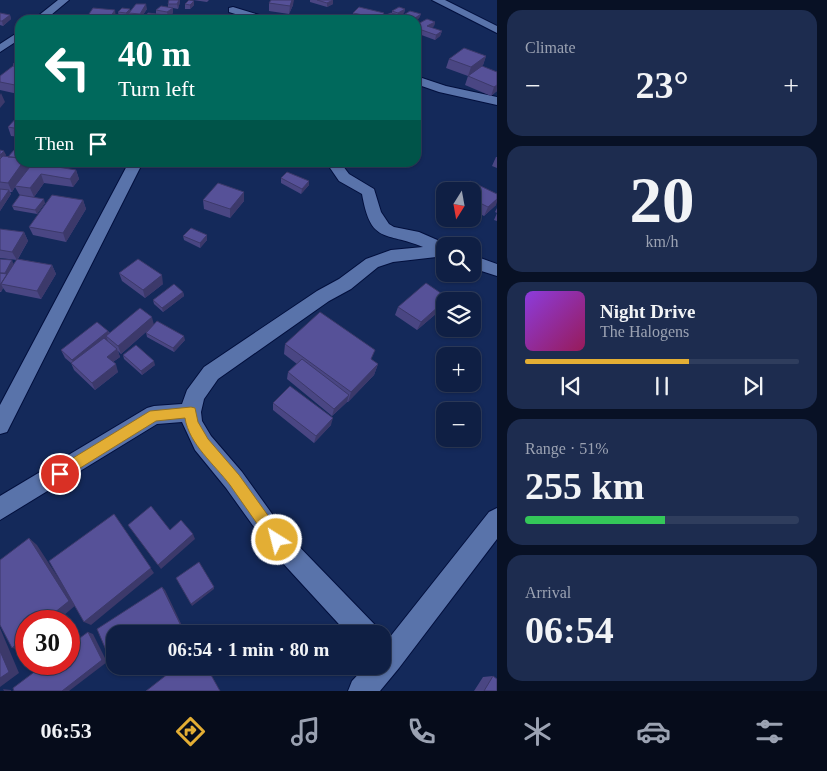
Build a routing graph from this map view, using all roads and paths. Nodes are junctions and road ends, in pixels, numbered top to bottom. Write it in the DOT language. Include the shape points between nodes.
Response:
graph roads {
  1 [pos="64,0"];
  2 [pos="243,0"];
  3 [pos="437,0"];
  4 [pos="230,12"];
  5 [pos="44,15"];
  6 [pos="243,15"];
  7 [pos="497,30"];
  8 [pos="15,38"];
  9 [pos="0,49"];
  10 [pos="421,82"];
  11 [pos="497,101"];
  12 [pos="133,167"];
  13 [pos="335,167"];
  14 [pos="436,246"];
  15 [pos="436,251"];
  16 [pos="481,264"];
  17 [pos="497,270"];
  18 [pos="191,412"];
  19 [pos="0,425"];
  20 [pos="0,509"];
  21 [pos="497,520"];
  22 [pos="357,625"];
  23 [pos="391,649"];
  24 [pos="373,675"];
  25 [pos="362,691"];
  1 -- 5 [label="street"];
  2 -- 4 [label="street"];
  3 -- 7 [label="street"];
  4 -- 6 [label="street"];
  8 -- 9 [label="street"];
  10 -- 11 [label="street"];
  12 -- 19 [label="street"];
  13 -- 14 [label="street" via="346,180 369,192 373,213 383,228"];
  15 -- 18 [label="street" via="391,256 372,263 211,373 194,396"];
  16 -- 17 [label="street"];
  18 -- 20 [label="street" via="154,415"];
  18 -- 22 [label="street" via="192,423 204,443 277,540"];
  21 -- 23 [label="street"];
  24 -- 25 [label="street"];
}
